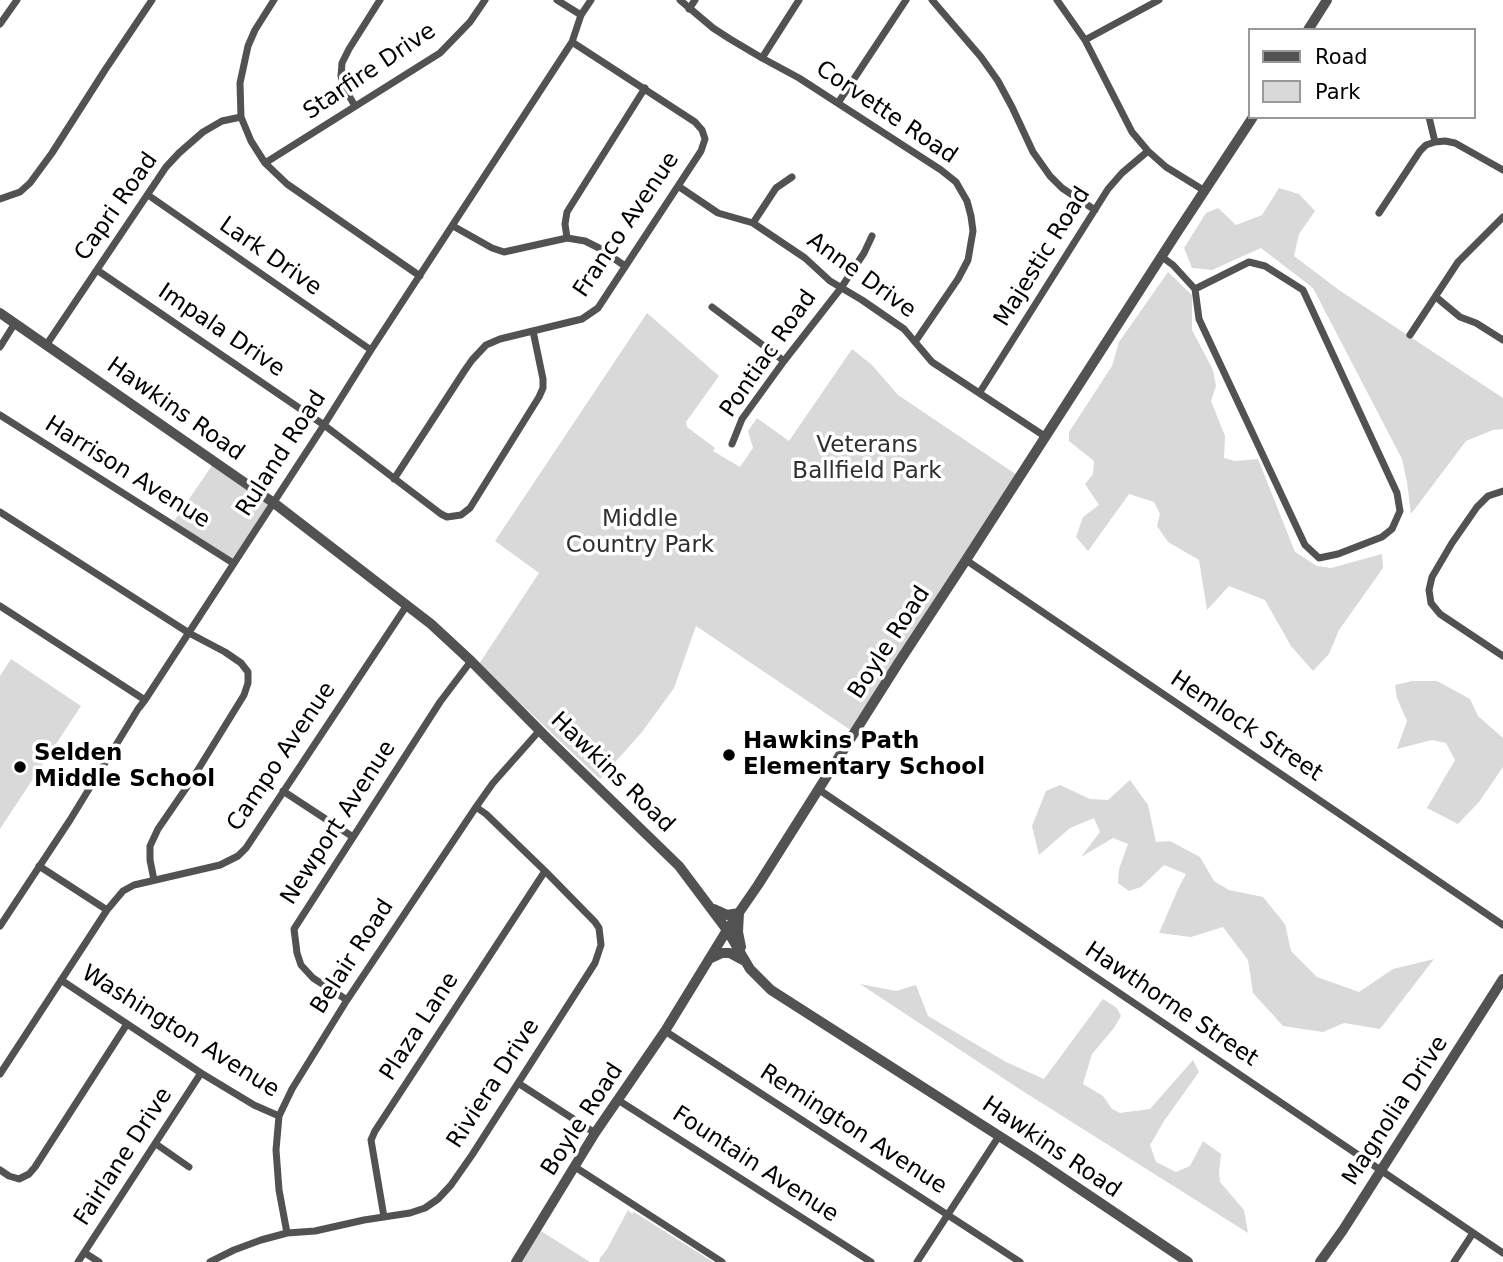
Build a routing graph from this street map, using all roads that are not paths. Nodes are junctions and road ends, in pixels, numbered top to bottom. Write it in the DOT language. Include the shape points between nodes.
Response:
graph roads {
  1 [pos="16,0"];
  2 [pos="152,0"];
  3 [pos="274,0"];
  4 [pos="380,0"];
  5 [pos="485,0"];
  6 [pos="557,0"];
  7 [pos="591,0"];
  8 [pos="680,0"];
  9 [pos="695,0"];
  10 [pos="799,0"];
  11 [pos="906,0"];
  12 [pos="932,0"];
  13 [pos="1057,0"];
  14 [pos="1159,0"];
  15 [pos="1326,0"];
  16 [pos="689,9"];
  17 [pos="580,15"];
  18 [pos="0,24"];
  19 [pos="1309,28"];
  20 [pos="1085,40"];
  21 [pos="572,42"];
  22 [pos="762,58"];
  23 [pos="645,88"];
  24 [pos="838,103"];
  25 [pos="355,106"];
  26 [pos="241,117"];
  27 [pos="1253,119"];
  28 [pos="1429,119"];
  29 [pos="1435,142"];
  30 [pos="1148,151"];
  31 [pos="265,163"];
  32 [pos="1503,170"];
  33 [pos="792,177"];
  34 [pos="678,186"];
  35 [pos="1205,191"];
  36 [pos="148,195"];
  37 [pos="0,199"];
  38 [pos="1096,210"];
  39 [pos="1379,213"];
  40 [pos="1503,217"];
  41 [pos="753,223"];
  42 [pos="453,226"];
  43 [pos="872,236"];
  44 [pos="567,238"];
  45 [pos="1162,257"];
  46 [pos="625,266"];
  47 [pos="97,270"];
  48 [pos="420,276"];
  49 [pos="841,288"];
  50 [pos="1195,289"];
  51 [pos="1436,297"];
  52 [pos="712,307"];
  53 [pos="0,313"];
  54 [pos="15,323"];
  55 [pos="533,331"];
  56 [pos="1410,335"];
  57 [pos="1503,340"];
  58 [pos="915,342"];
  59 [pos="47,344"];
  60 [pos="0,347"];
  61 [pos="371,350"];
  62 [pos="784,361"];
  63 [pos="980,392"];
  64 [pos="0,415"];
  65 [pos="324,425"];
  66 [pos="1046,436"];
  67 [pos="732,444"];
  68 [pos="394,479"];
  69 [pos="1503,491"];
  70 [pos="274,503"];
  71 [pos="0,512"];
  72 [pos="967,561"];
  73 [pos="233,563"];
  74 [pos="407,605"];
  75 [pos="0,606"];
  76 [pos="189,633"];
  77 [pos="1503,656"];
  78 [pos="471,661"];
  79 [pos="145,700"];
  80 [pos="540,730"];
  81 [pos="818,789"];
  82 [pos="283,791"];
  83 [pos="476,807"];
  84 [pos="353,837"];
  85 [pos="39,866"];
  86 [pos="545,871"];
  87 [pos="154,880"];
  88 [pos="709,906"];
  89 [pos="107,910"];
  90 [pos="739,912"];
  91 [pos="1503,925"];
  92 [pos="0,926"];
  93 [pos="727,930"];
  94 [pos="709,960"];
  95 [pos="745,961"];
  96 [pos="1503,979"];
  97 [pos="61,980"];
  98 [pos="347,1000"];
  99 [pos="127,1024"];
  100 [pos="665,1031"];
  101 [pos="201,1073"];
  102 [pos="0,1074"];
  103 [pos="518,1083"];
  104 [pos="618,1100"];
  105 [pos="279,1116"];
  106 [pos="595,1133"];
  107 [pos="999,1136"];
  108 [pos="156,1144"];
  109 [pos="189,1167"];
  110 [pos="575,1167"];
  111 [pos="1381,1169"];
  112 [pos="0,1170"];
  113 [pos="948,1215"];
  114 [pos="384,1217"];
  115 [pos="286,1233"];
  116 [pos="1474,1233"];
  117 [pos="85,1253"];
  118 [pos="1503,1253"];
  119 [pos="78,1262"];
  120 [pos="99,1262"];
  121 [pos="210,1262"];
  122 [pos="516,1262"];
  123 [pos="722,1262"];
  124 [pos="871,1262"];
  125 [pos="917,1262"];
  126 [pos="1020,1262"];
  127 [pos="1188,1262"];
  128 [pos="1320,1262"];
  129 [pos="1454,1262"];
  1 -- 18 [label="street"];
  2 -- 37 [label="street" via="30,183"];
  3 -- 26 [label="street" via="248,46 240,83"];
  4 -- 25 [label="street" via="342,63 341,76"];
  5 -- 25 [label="street, Starfire Drive" via="440,53"];
  6 -- 17 [label="street"];
  7 -- 17 [label="street, Ruland Road"];
  8 -- 16 [label="street, Corvette Road"];
  9 -- 16 [label="street"];
  10 -- 22 [label="street"];
  11 -- 24 [label="street"];
  12 -- 38 [label="street" via="998,81 1050,176"];
  13 -- 20 [label="street"];
  14 -- 20 [label="street"];
  15 -- 19 [label="street"];
  16 -- 22 [label="street, Corvette Road"];
  17 -- 21 [label="street, Ruland Road"];
  20 -- 30 [label="street" via="1132,132"];
  21 -- 23 [label="street, Franco Avenue"];
  21 -- 42 [label="street, Ruland Road"];
  22 -- 24 [label="street, Corvette Road"];
  23 -- 34 [label="street, Franco Avenue" via="702,130 701,151"];
  23 -- 44 [label="street" via="567,212"];
  24 -- 58 [label="street, Corvette Road" via="956,182 967,201 973,231 968,260"];
  25 -- 31 [label="street, Starfire Drive"];
  26 -- 31 [label="street"];
  26 -- 36 [label="street, Capri Road" via="222,121 190,142"];
  27 -- 35 [label="street, Boyle Road"];
  28 -- 29 [label="street"];
  29 -- 32 [label="street" via="1455,143"];
  29 -- 39 [label="street" via="1420,151"];
  30 -- 35 [label="street"];
  30 -- 38 [label="street, Majestic Road" via="1115,181"];
  31 -- 48 [label="street" via="287,184"];
  33 -- 41 [label="street" via="776,188"];
  34 -- 41 [label="street, Anne Drive" via="718,213"];
  34 -- 46 [label="street, Franco Avenue"];
  35 -- 45 [label="street, Boyle Road"];
  36 -- 47 [label="street, Capri Road"];
  36 -- 61 [label="street, Lark Drive"];
  38 -- 63 [label="street, Majestic Road"];
  40 -- 51 [label="street" via="1458,262"];
  41 -- 49 [label="street, Anne Drive" via="805,257"];
  42 -- 44 [label="street" via="504,252"];
  42 -- 48 [label="street, Ruland Road"];
  43 -- 49 [label="street, Pontiac Road"];
  44 -- 46 [label="street" via="585,241"];
  45 -- 50 [label="street"];
  45 -- 66 [label="street, Boyle Road"];
  46 -- 55 [label="street, Franco Avenue" via="591,314"];
  47 -- 59 [label="street, Capri Road"];
  47 -- 65 [label="street, Impala Drive"];
  48 -- 61 [label="street, Ruland Road"];
  49 -- 58 [label="street, Anne Drive" via="896,323"];
  49 -- 62 [label="street, Pontiac Road"];
  50 -- 50 [label="street" via="1249,262 1265,266 1303,290 1397,493 1400,511 1392,529 1382,537 1318,558 1305,545 1199,319"];
  51 -- 56 [label="street"];
  51 -- 57 [label="street" via="1460,317"];
  52 -- 62 [label="street"];
  53 -- 54 [label="street, Hawkins Road"];
  54 -- 59 [label="street, Hawkins Road"];
  54 -- 60 [label="street"];
  55 -- 68 [label="street, Franco Avenue" via="486,345"];
  55 -- 68 [label="street, Impala Drive" via="543,388 470,508 447,517"];
  58 -- 63 [label="street, Anne Drive" via="932,362"];
  59 -- 70 [label="street, Hawkins Road"];
  61 -- 65 [label="street, Ruland Road"];
  62 -- 67 [label="street, Pontiac Road" via="742,419"];
  63 -- 66 [label="street, Anne Drive"];
  64 -- 73 [label="street, Harrison Avenue"];
  65 -- 68 [label="street, Impala Drive"];
  65 -- 70 [label="street, Ruland Road"];
  66 -- 72 [label="street, Boyle Road"];
  69 -- 77 [label="street" via="1488,496 1477,507 1432,577 1429,590 1431,603 1440,614"];
  70 -- 73 [label="street, Ruland Road"];
  70 -- 74 [label="street, Hawkins Road"];
  71 -- 76 [label="street"];
  72 -- 81 [label="street, Boyle Road"];
  72 -- 91 [label="street, Hemlock Street"];
  73 -- 76 [label="street, Ruland Road"];
  74 -- 78 [label="street, Hawkins Road"];
  74 -- 82 [label="street, Campo Avenue"];
  75 -- 79 [label="street"];
  76 -- 79 [label="street, Ruland Road"];
  76 -- 87 [label="street" via="241,663 248,671 248,683 150,846"];
  78 -- 80 [label="street, Hawkins Road"];
  78 -- 84 [label="street, Newport Avenue"];
  79 -- 85 [label="street, Ruland Road"];
  80 -- 83 [label="street, Belair Road"];
  80 -- 88 [label="street, Hawkins Road" via="679,866"];
  81 -- 90 [label="street, Boyle Road"];
  81 -- 111 [label="street, Hawthorne Street"];
  82 -- 84 [label="street"];
  82 -- 87 [label="street, Campo Avenue" via="238,856"];
  83 -- 86 [label="street, Riviera Drive"];
  83 -- 98 [label="street, Belair Road"];
  84 -- 98 [label="street, Newport Avenue" via="294,929 301,965"];
  85 -- 89 [label="street"];
  85 -- 92 [label="street, Ruland Road"];
  86 -- 103 [label="street, Riviera Drive" via="595,922 601,945 596,963"];
  86 -- 114 [label="street, Plaza Lane" via="375,1131 372,1140"];
  87 -- 89 [label="street, Campo Avenue" via="123,891"];
  88 -- 90 [label="street" via="727,915"];
  88 -- 93 [label="street, Hawkins Road"];
  89 -- 97 [label="street, Campo Avenue"];
  90 -- 93 [label="street, Boyle Road"];
  90 -- 95 [label="street"];
  93 -- 94 [label="street, Boyle Road"];
  93 -- 95 [label="street, Hawkins Road"];
  94 -- 95 [label="street" via="730,953"];
  94 -- 100 [label="street, Boyle Road"];
  95 -- 107 [label="street, Hawkins Road" via="780,996"];
  96 -- 111 [label="street, Magnolia Drive"];
  97 -- 99 [label="street, Washington Avenue"];
  97 -- 102 [label="street, Campo Avenue"];
  98 -- 105 [label="street, Belair Road"];
  99 -- 101 [label="street, Washington Avenue"];
  99 -- 112 [label="street" via="29,1174 19,1179"];
  100 -- 104 [label="street, Boyle Road"];
  100 -- 113 [label="street, Remington Avenue"];
  101 -- 105 [label="street, Washington Avenue"];
  101 -- 108 [label="street, Fairlane Drive"];
  103 -- 106 [label="street"];
  103 -- 114 [label="street, Riviera Drive" via="438,1199 410,1213"];
  104 -- 106 [label="street, Boyle Road"];
  104 -- 124 [label="street, Fountain Avenue"];
  105 -- 115 [label="street, Belair Road" via="276,1165"];
  106 -- 110 [label="street, Boyle Road"];
  107 -- 113 [label="street"];
  107 -- 127 [label="street, Hawkins Road"];
  108 -- 109 [label="street"];
  108 -- 117 [label="street, Fairlane Drive"];
  110 -- 122 [label="street, Boyle Road"];
  110 -- 123 [label="street"];
  111 -- 116 [label="street, Hawthorne Street"];
  111 -- 128 [label="street, Magnolia Drive"];
  113 -- 125 [label="street"];
  113 -- 126 [label="street, Remington Avenue"];
  114 -- 115 [label="street, Riviera Drive"];
  115 -- 121 [label="street, Riviera Drive"];
  116 -- 118 [label="street, Hawthorne Street"];
  116 -- 129 [label="street"];
  117 -- 119 [label="street, Fairlane Drive"];
  117 -- 120 [label="street"];
}
